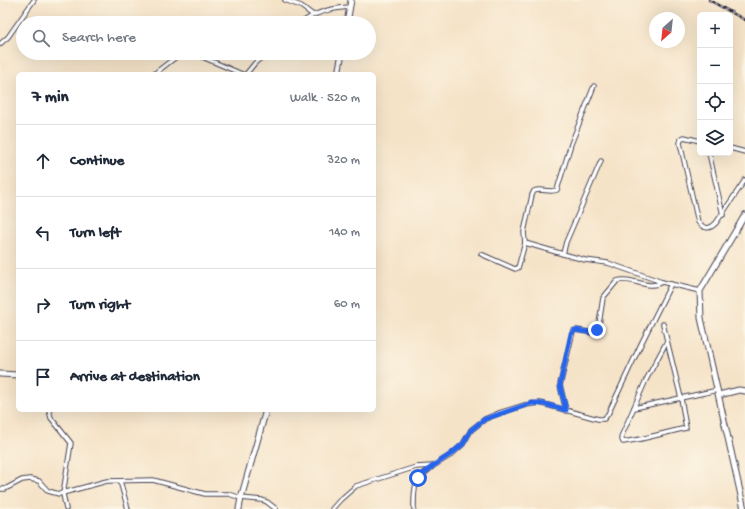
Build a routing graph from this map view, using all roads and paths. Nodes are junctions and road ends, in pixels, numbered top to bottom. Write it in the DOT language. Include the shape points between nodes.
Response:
graph roads {
  1 [pos="34,0"];
  2 [pos="285,0"];
  3 [pos="352,0"];
  4 [pos="350,7"];
  5 [pos="313,15"];
  6 [pos="23,16"];
  7 [pos="348,16"];
  8 [pos="16,26"];
  9 [pos="0,44"];
  10 [pos="171,60"];
  11 [pos="209,60"];
  12 [pos="259,60"];
  13 [pos="341,60"];
  14 [pos="156,72"];
  15 [pos="237,72"];
  16 [pos="248,72"];
  17 [pos="338,72"];
  18 [pos="594,86"];
  19 [pos="697,139"];
  20 [pos="733,149"];
  21 [pos="745,152"];
  22 [pos="710,156"];
  23 [pos="601,161"];
  24 [pos="745,180"];
  25 [pos="723,215"];
  26 [pos="745,215"];
  27 [pos="525,243"];
  28 [pos="481,254"];
  29 [pos="563,254"];
  30 [pos="662,282"];
  31 [pos="671,284"];
  32 [pos="700,291"];
  33 [pos="663,324"];
  34 [pos="668,341"];
  35 [pos="0,374"];
  36 [pos="16,375"];
  37 [pos="745,391"];
  38 [pos="719,392"];
  39 [pos="681,398"];
  40 [pos="634,408"];
  41 [pos="566,410"];
  42 [pos="50,412"];
  43 [pos="265,412"];
  44 [pos="433,466"];
  45 [pos="120,481"];
  46 [pos="0,489"];
  47 [pos="63,494"];
  48 [pos="241,498"];
  49 [pos="66,509"];
  50 [pos="128,509"];
  51 [pos="239,509"];
  52 [pos="276,509"];
  53 [pos="332,509"];
  54 [pos="414,509"];
  55 [pos="744,509"];
  1 -- 6 [label="street"];
  2 -- 5 [label="street" via="301,6"];
  3 -- 4 [label="street"];
  4 -- 5 [label="street"];
  4 -- 7 [label="street"];
  8 -- 9 [label="street"];
  10 -- 14 [label="street"];
  11 -- 15 [label="street"];
  12 -- 16 [label="street"];
  13 -- 17 [label="street"];
  18 -- 27 [label="street" via="557,190 552,192 539,189 532,195 524,232"];
  19 -- 25 [label="street" via="684,137 680,143 698,222 702,227 712,227"];
  20 -- 21 [label="street"];
  22 -- 25 [label="street"];
  23 -- 29 [label="street"];
  24 -- 25 [label="street"];
  26 -- 32 [label="street"];
  27 -- 28 [label="street" via="517,269"];
  27 -- 29 [label="street"];
  29 -- 30 [label="street" via="608,263"];
  30 -- 31 [label="street"];
  30 -- 41 [label="street" via="654,286 625,280 617,281 603,298 596,332 573,331 560,385"];
  31 -- 32 [label="street"];
  31 -- 41 [label="street" via="606,417 601,420"];
  32 -- 38 [label="street" via="701,318"];
  33 -- 34 [label="street"];
  34 -- 39 [label="street"];
  34 -- 40 [label="street"];
  35 -- 36 [label="street"];
  37 -- 38 [label="street"];
  38 -- 39 [label="street"];
  38 -- 55 [label="street"];
  39 -- 40 [label="street"];
  39 -- 40 [label="street" via="686,428 623,442 621,438"];
  41 -- 44 [label="street" via="532,403 485,419 471,430 463,444"];
  42 -- 47 [label="street" via="51,418 71,443"];
  43 -- 48 [label="street"];
  44 -- 53 [label="street" via="416,467 356,486"];
  44 -- 54 [label="street" via="418,478"];
  45 -- 47 [label="street" via="94,484"];
  45 -- 48 [label="street" via="153,480 205,494 229,494"];
  45 -- 50 [label="street"];
  46 -- 47 [label="street" via="30,479 42,483 48,491"];
  47 -- 49 [label="street"];
  48 -- 51 [label="street"];
  48 -- 52 [label="street" via="265,501"];
}
